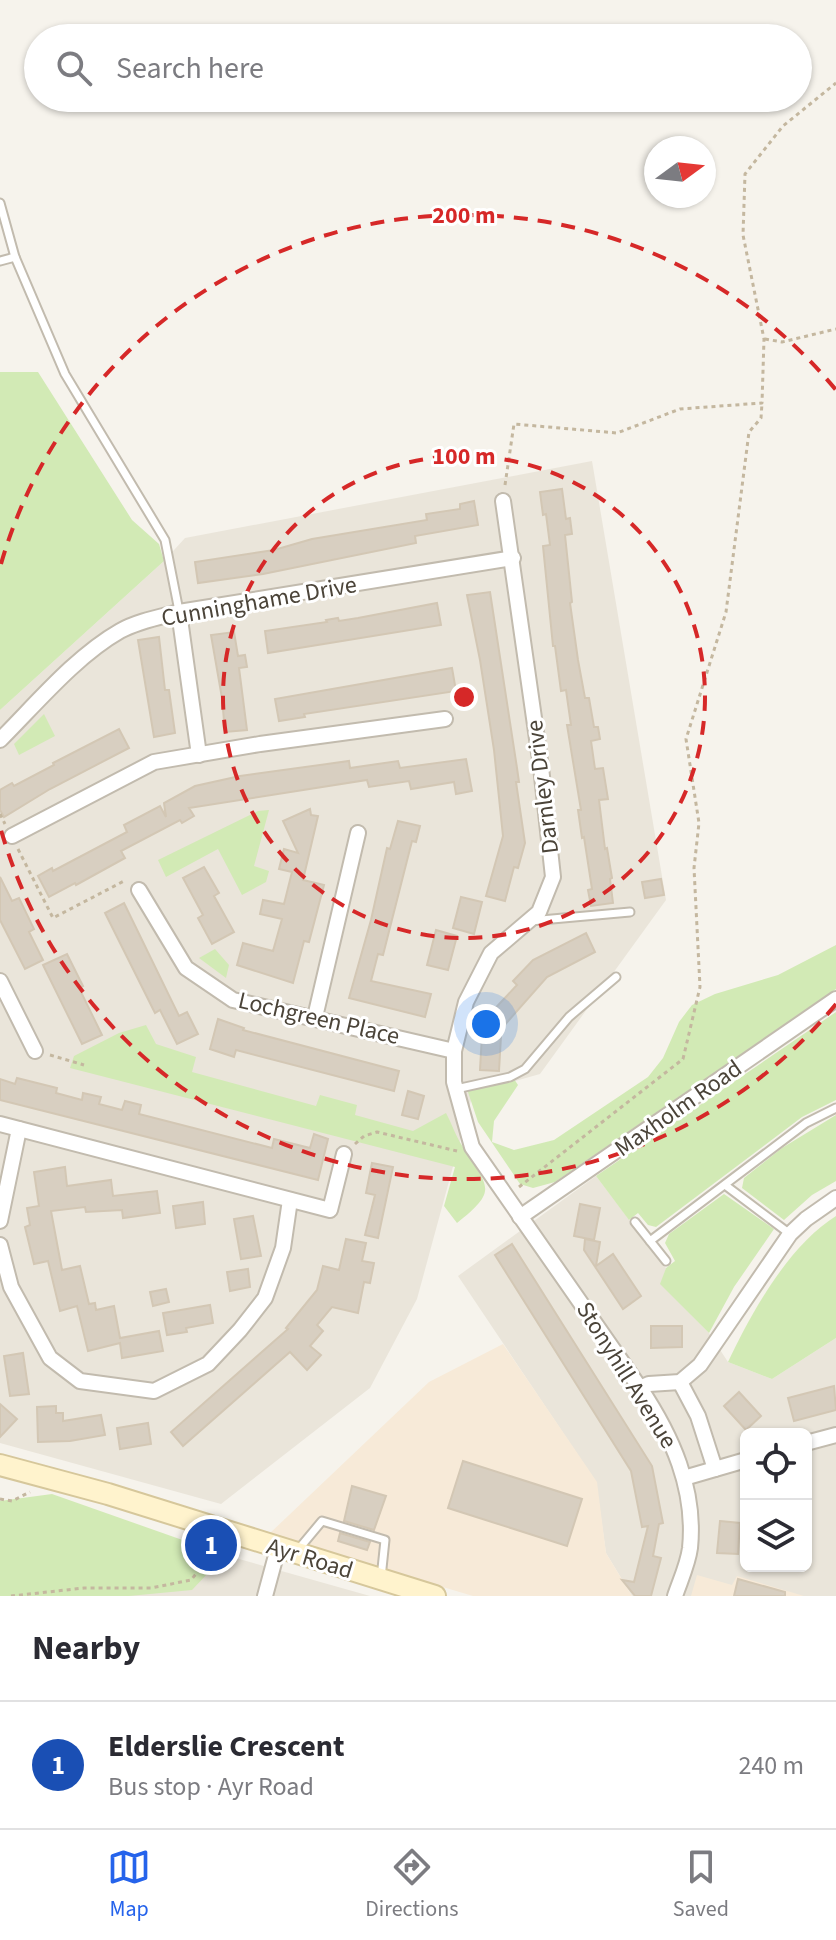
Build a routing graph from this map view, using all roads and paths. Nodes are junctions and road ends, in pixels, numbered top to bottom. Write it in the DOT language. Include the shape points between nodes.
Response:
graph roads {
  1 [pos="836,83"];
  2 [pos="812,102"];
  3 [pos="800,112"];
  4 [pos="0,203"];
  5 [pos="15,257"];
  6 [pos="0,261"];
  7 [pos="836,329"];
  8 [pos="764,339"];
  9 [pos="762,403"];
  10 [pos="503,501"];
  11 [pos="513,558"];
  12 [pos="179,612"];
  13 [pos="445,719"];
  14 [pos="0,740"];
  15 [pos="199,755"];
  16 [pos="0,814"];
  17 [pos="358,833"];
  18 [pos="12,836"];
  19 [pos="139,890"];
  20 [pos="630,912"];
  21 [pos="528,922"];
  22 [pos="616,977"];
  23 [pos="0,981"];
  24 [pos="836,999"];
  25 [pos="315,1017"];
  26 [pos="35,1051"];
  27 [pos="454,1051"];
  28 [pos="84,1065"];
  29 [pos="455,1089"];
  30 [pos="836,1108"];
  31 [pos="0,1124"];
  32 [pos="19,1129"];
  33 [pos="472,1147"];
  34 [pos="344,1154"];
  35 [pos="725,1185"];
  36 [pos="506,1197"];
  37 [pos="836,1198"];
  38 [pos="290,1200"];
  39 [pos="520,1217"];
  40 [pos="0,1221"];
  41 [pos="635,1222"];
  42 [pos="790,1234"];
  43 [pos="650,1241"];
  44 [pos="0,1245"];
  45 [pos="666,1261"];
  46 [pos="680,1382"];
  47 [pos="640,1388"];
  48 [pos="836,1435"];
  49 [pos="812,1441"];
  50 [pos="740,1462"];
  51 [pos="0,1465"];
  52 [pos="715,1469"];
  53 [pos="684,1478"];
  54 [pos="229,1533"];
  55 [pos="286,1550"];
  56 [pos="381,1579"];
  57 [pos="11,1596"];
  58 [pos="265,1596"];
  59 [pos="435,1596"];
  60 [pos="675,1596"];
  1 -- 2 [label="path"];
  3 -- 8 [label="path" via="745,174 743,235"];
  4 -- 5 [label="lane"];
  5 -- 6 [label="lane"];
  5 -- 12 [label="lane" via="65,374 165,540"];
  7 -- 8 [label="path" via="782,342"];
  8 -- 9 [label="path"];
  9 -- 10 [label="path" via="680,409 617,433 514,424"];
  9 -- 36 [label="path" via="761,418 749,432 726,612 686,739 699,823 694,868 700,987 683,1059"];
  10 -- 11 [label="street, Darnley Drive"];
  11 -- 12 [label="street, Cunninghame Drive"];
  11 -- 21 [label="street, Darnley Drive" via="553,877 539,912"];
  12 -- 14 [label="street, Cunninghame Drive" via="121,630 87,654"];
  12 -- 15 [label="street"];
  13 -- 15 [label="street"];
  15 -- 18 [label="street" via="154,762"];
  16 -- 18 [label="path"];
  17 -- 25 [label="street"];
  18 -- 19 [label="path" via="53,918 130,878"];
  19 -- 25 [label="street, Lochgreen Place" via="186,968 233,1000"];
  20 -- 21 [label="lane"];
  21 -- 27 [label="street, Darnley Drive" via="491,953 466,1002"];
  22 -- 29 [label="lane" via="569,1017 525,1069"];
  23 -- 26 [label="street"];
  24 -- 39 [label="street, Maxholm Road"];
  25 -- 27 [label="street, Lochgreen Place"];
  26 -- 28 [label="path"];
  27 -- 29 [label="street, Darnley Drive"];
  29 -- 33 [label="street, Darnley Drive"];
  30 -- 35 [label="lane" via="806,1123"];
  31 -- 32 [label="street"];
  32 -- 38 [label="street"];
  32 -- 40 [label="street"];
  33 -- 34 [label="path" via="462,1152 377,1132"];
  33 -- 36 [label="street, Darnley Drive"];
  34 -- 38 [label="street" via="330,1210"];
  35 -- 42 [label="lane"];
  35 -- 43 [label="lane"];
  36 -- 39 [label="street, Darnley Drive"];
  37 -- 42 [label="street"];
  38 -- 44 [label="street" via="283,1248 265,1298 208,1364 154,1391 80,1381 50,1358 11,1287"];
  39 -- 47 [label="street, Stonyhill Avenue"];
  41 -- 43 [label="lane"];
  42 -- 46 [label="street" via="700,1365"];
  43 -- 45 [label="lane"];
  46 -- 47 [label="street"];
  46 -- 52 [label="street, Stonyhill Avenue" via="698,1416"];
  47 -- 53 [label="street, Stonyhill Avenue"];
  48 -- 49 [label="street"];
  50 -- 52 [label="street"];
  51 -- 54 [label="main road, Ayr Road"];
  52 -- 53 [label="street"];
  53 -- 60 [label="street, Stonyhill Avenue" via="690,1549"];
  54 -- 55 [label="main road, Ayr Road"];
  54 -- 57 [label="path" via="191,1580 151,1588"];
  55 -- 56 [label="main road, Ayr Road"];
  55 -- 56 [label="lane" via="322,1521 385,1540"];
  55 -- 58 [label="street"];
  56 -- 59 [label="main road, Ayr Road"];
}
